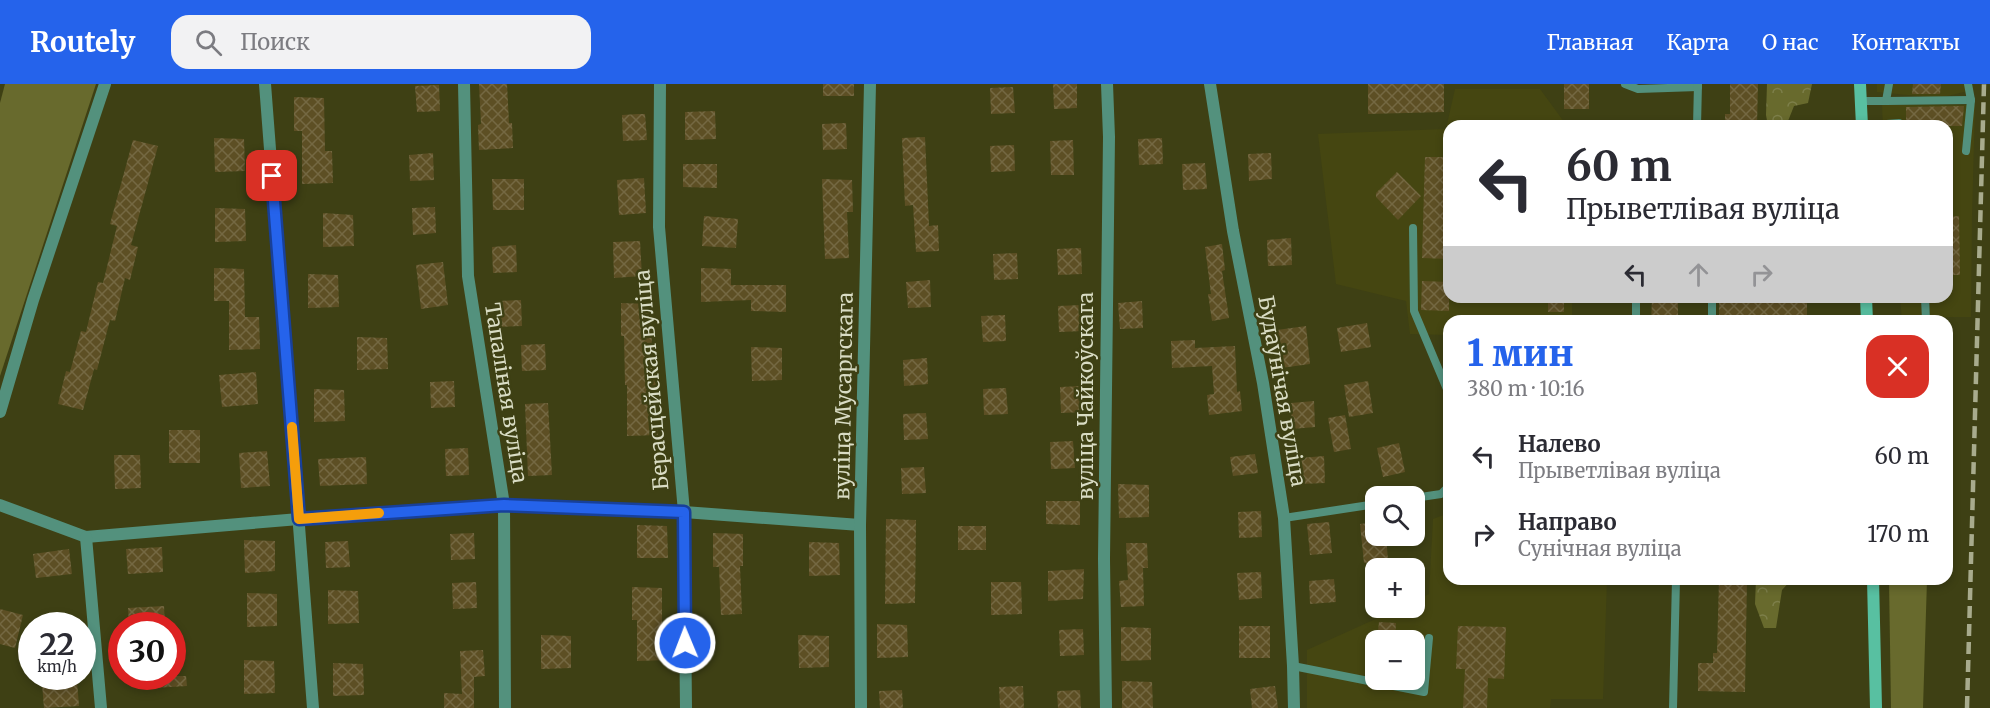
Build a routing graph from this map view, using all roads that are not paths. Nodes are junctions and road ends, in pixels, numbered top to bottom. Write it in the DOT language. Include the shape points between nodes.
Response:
graph roads {
  1 [pos="105,84"];
  2 [pos="265,84"];
  3 [pos="464,84"];
  4 [pos="660,84"];
  5 [pos="870,84"];
  6 [pos="1107,84"];
  7 [pos="1210,84"];
  8 [pos="1625,84"];
  9 [pos="1860,84"];
  10 [pos="1889,84"];
  11 [pos="1968,84"];
  12 [pos="1698,86"];
  13 [pos="1971,100"];
  14 [pos="1861,101"];
  15 [pos="1886,101"];
  16 [pos="1697,120"];
  17 [pos="1862,120"];
  18 [pos="1966,151"];
  19 [pos="1413,228"];
  20 [pos="1443,380"];
  21 [pos="0,412"];
  22 [pos="1443,492"];
  23 [pos="1425,496"];
  24 [pos="0,505"];
  25 [pos="504,505"];
  26 [pos="1365,506"];
  27 [pos="684,512"];
  28 [pos="1284,518"];
  29 [pos="299,519"];
  30 [pos="860,525"];
  31 [pos="86,537"];
  32 [pos="1676,585"];
  33 [pos="1873,585"];
  34 [pos="1429,638"];
  35 [pos="1293,666"];
  36 [pos="101,708"];
  37 [pos="313,708"];
  38 [pos="506,708"];
  39 [pos="686,708"];
  40 [pos="861,708"];
  41 [pos="1106,708"];
  42 [pos="1294,708"];
  43 [pos="1673,708"];
  44 [pos="1876,708"];
  1 -- 21 [label="street"];
  2 -- 29 [label="street"];
  3 -- 25 [label="street, Тапаліная вуліца" via="468,276"];
  4 -- 27 [label="street, Берасцейская вуліца" via="659,227"];
  5 -- 30 [label="street, вуліца Мусаргскага"];
  6 -- 41 [label="street, вуліца Чайкоўскага"];
  7 -- 28 [label="street, Будаўнічая вуліца"];
  8 -- 12 [label="lane" via="1638,89"];
  9 -- 14 [label="main road"];
  10 -- 15 [label="lane"];
  11 -- 13 [label="lane"];
  12 -- 16 [label="lane"];
  13 -- 15 [label="lane"];
  13 -- 18 [label="lane"];
  14 -- 15 [label="lane"];
  14 -- 17 [label="main road"];
  19 -- 20 [label="lane" via="1414,311"];
  22 -- 23 [label="lane"];
  24 -- 31 [label="street"];
  25 -- 27 [label="street"];
  25 -- 29 [label="street"];
  25 -- 38 [label="street, Тапаліная вуліца"];
  26 -- 28 [label="lane"];
  27 -- 30 [label="street"];
  27 -- 39 [label="street, Берасцейская вуліца"];
  28 -- 35 [label="street, Будаўнічая вуліца"];
  29 -- 31 [label="street"];
  29 -- 37 [label="street"];
  30 -- 40 [label="street, вуліца Мусаргскага"];
  31 -- 36 [label="street"];
  32 -- 43 [label="lane"];
  33 -- 44 [label="main road"];
  34 -- 35 [label="lane" via="1424,692"];
  35 -- 42 [label="street, Будаўнічая вуліца"];
}
